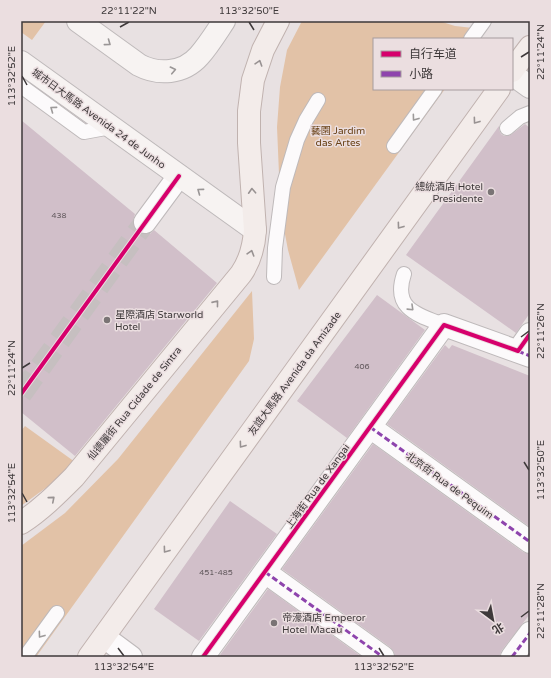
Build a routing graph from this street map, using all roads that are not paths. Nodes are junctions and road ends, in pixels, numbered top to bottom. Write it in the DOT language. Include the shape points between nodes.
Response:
graph roads {
  1 [pos="78,21"];
  2 [pos="224,21"];
  3 [pos="278,21"];
  4 [pos="484,21"];
  5 [pos="472,38"];
  6 [pos="530,46"];
  7 [pos="21,62"];
  8 [pos="513,72"];
  9 [pos="513,74"];
  10 [pos="21,86"];
  11 [pos="530,87"];
  12 [pos="434,90"];
  13 [pos="498,90"];
  14 [pos="318,100"];
  15 [pos="530,113"];
  16 [pos="112,127"];
  17 [pos="507,128"];
  18 [pos="394,146"];
  19 [pos="179,176"];
  20 [pos="145,222"];
  21 [pos="255,230"];
  22 [pos="404,274"];
  23 [pos="274,277"];
  24 [pos="444,325"];
  25 [pos="526,347"];
  26 [pos="370,427"];
  27 [pos="21,523"];
  28 [pos="530,542"];
  29 [pos="265,572"];
  30 [pos="57,613"];
  31 [pos="530,633"];
  32 [pos="104,637"];
  33 [pos="25,657"];
  34 [pos="89,657"];
  35 [pos="131,657"];
  36 [pos="203,657"];
  37 [pos="383,657"];
  38 [pos="512,657"];
  1 -- 2 [label="main road, one-way" via="139,65 154,71 169,71 192,62"];
  21 -- 3 [label="main road, 仙德麗街 Rua Cidade de Sintra, one-way" via="249,111 253,80 263,50"];
  4 -- 5 [label="lane"];
  6 -- 8 [label="main road"];
  7 -- 16 [label="main road, 城市日大馬路 Avenida 24 de Junho"];
  9 -- 11 [label="main road"];
  16 -- 10 [label="lane, one-way" via="84,132"];
  12 -- 18 [label="lane, one-way"];
  13 -- 32 [label="main road, 友誼大馬路 Avenida da Amizade, one-way"];
  14 -- 23 [label="lane" via="297,140 283,187"];
  15 -- 17 [label="lane" via="520,117"];
  16 -- 19 [label="main road, 城市日大馬路 Avenida 24 de Junho"];
  19 -- 20 [label="street"];
  21 -- 19 [label="main road, 城市日大馬路 Avenida 24 de Junho, one-way"];
  27 -- 21 [label="main road, 仙德麗街 Rua Cidade de Sintra, one-way" via="68,483 167,356 244,269 253,247"];
  22 -- 24 [label="lane, one-way" via="401,293 411,310"];
  24 -- 25 [label="street"];
  24 -- 26 [label="street, 上海街 Rua de Xangai"];
  26 -- 28 [label="street, 北京街 Rua de Pequim"];
  26 -- 29 [label="street, 上海街 Rua de Xangai"];
  29 -- 36 [label="street, 上海街 Rua de Xangai"];
  29 -- 37 [label="street"];
  30 -- 33 [label="lane, one-way"];
  31 -- 38 [label="street"];
  32 -- 34 [label="main road, 友誼大馬路 Avenida da Amizade"];
  32 -- 35 [label="street"];
}
